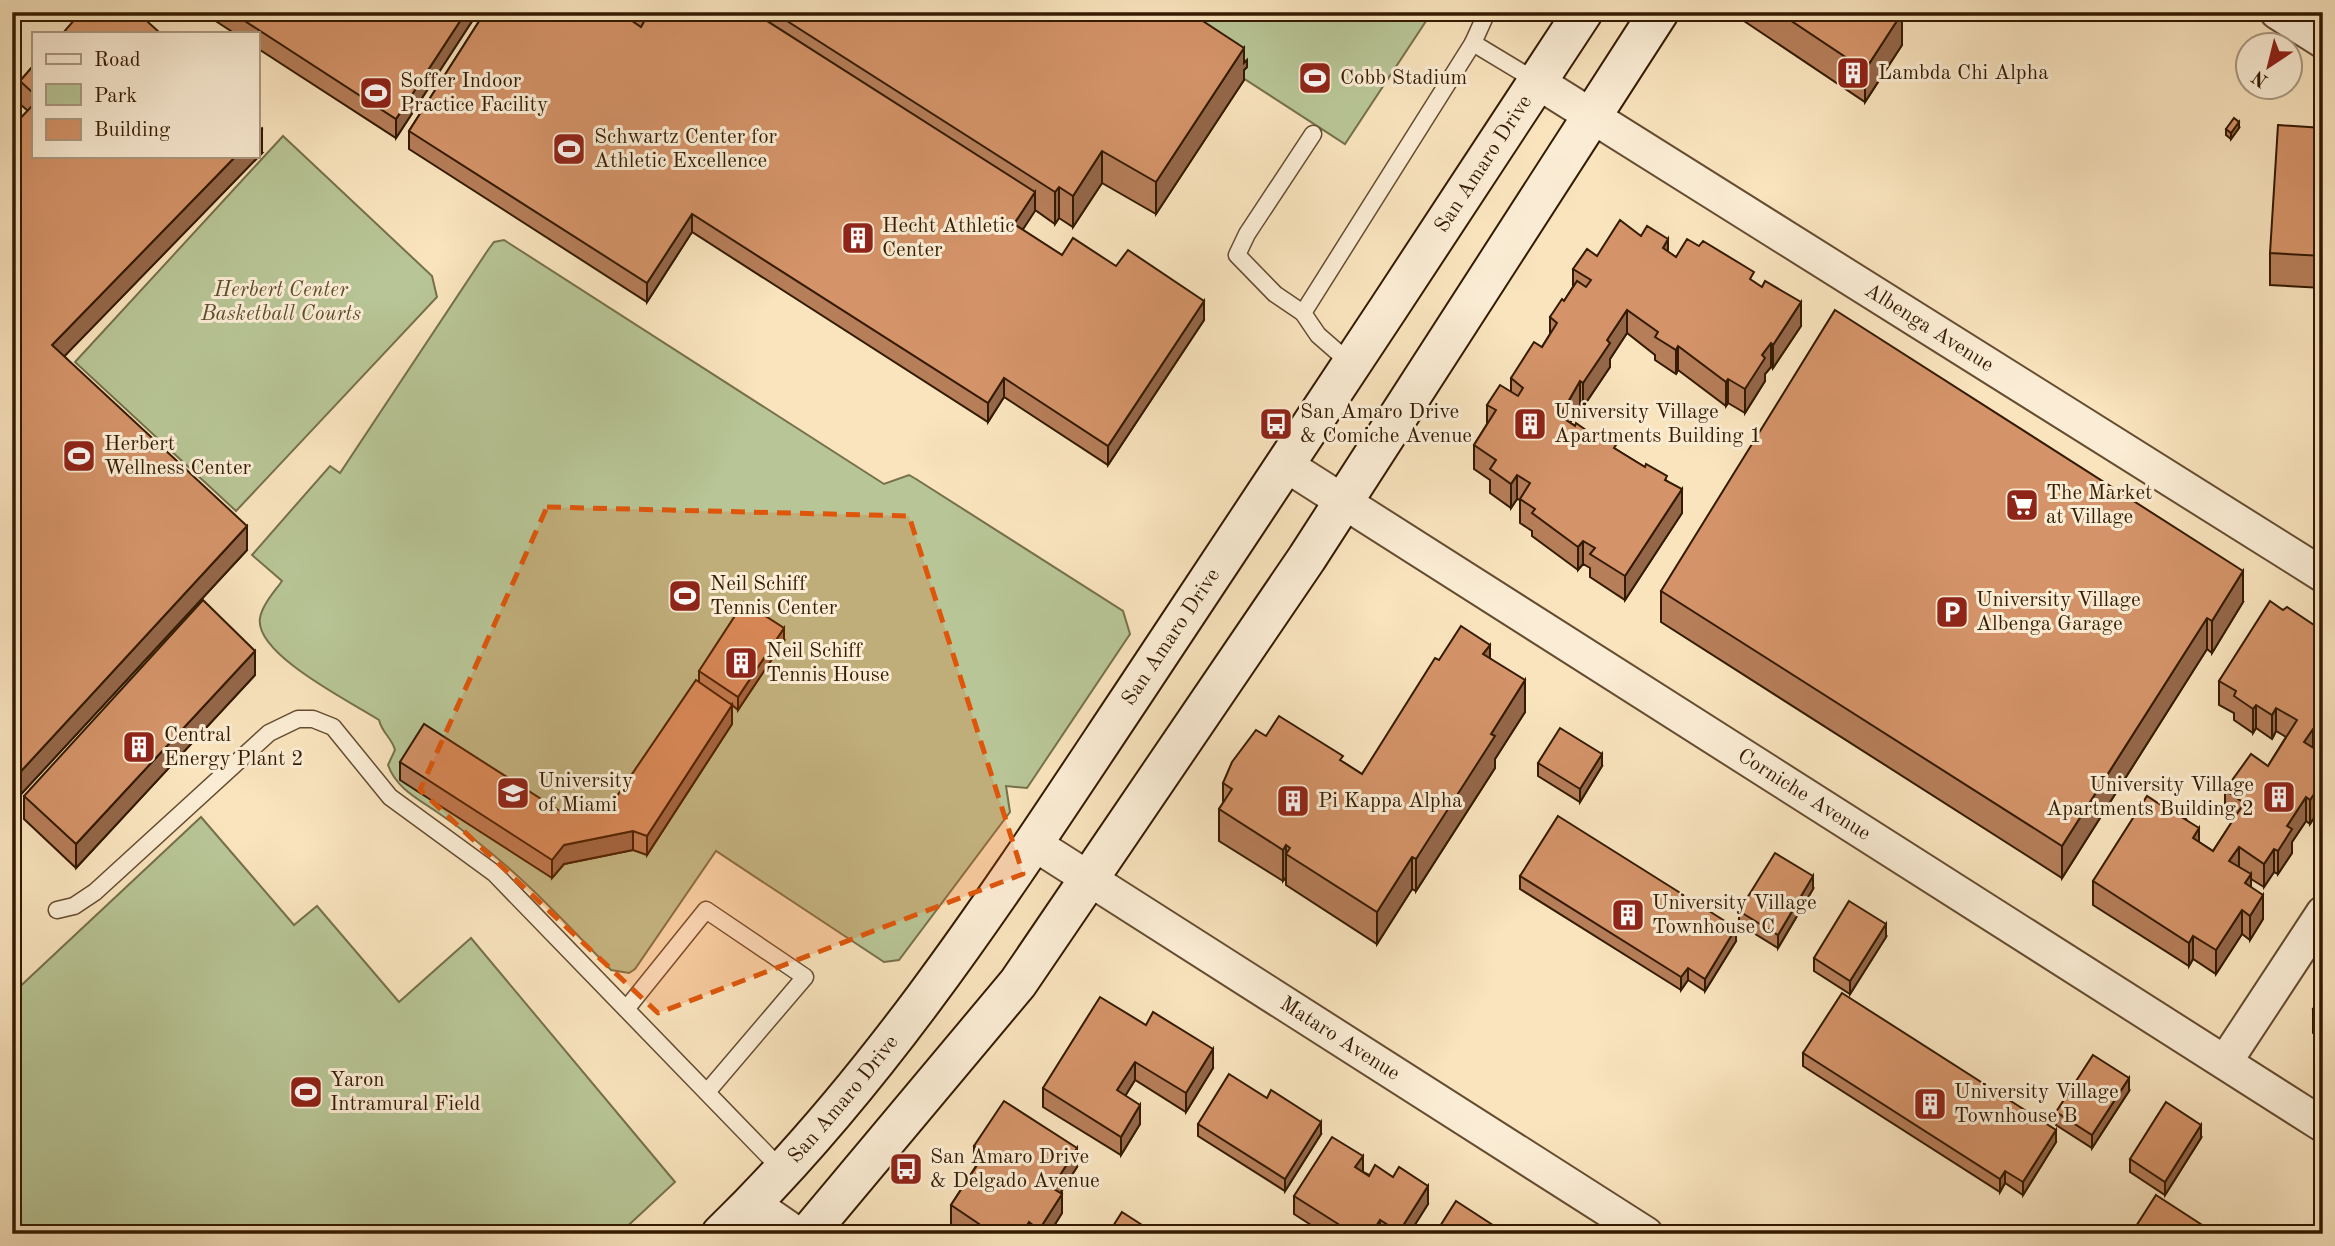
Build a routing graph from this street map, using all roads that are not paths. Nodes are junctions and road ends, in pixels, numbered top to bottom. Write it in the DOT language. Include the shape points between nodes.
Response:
graph roads {
  1 [pos="1488,12"];
  2 [pos="1583,12"];
  3 [pos="1659,12"];
  4 [pos="2277,12"];
  5 [pos="2323,41"];
  6 [pos="1473,43"];
  7 [pos="1536,80"];
  8 [pos="1592,114"];
  9 [pos="1313,134"];
  10 [pos="1303,313"];
  11 [pos="1350,363"];
  12 [pos="1286,465"];
  13 [pos="1343,502"];
  14 [pos="2323,575"];
  15 [pos="1033,843"];
  16 [pos="1090,880"];
  17 [pos="57,910"];
  18 [pos="2323,913"];
  19 [pos="627,1008"];
  20 [pos="2225,1062"];
  21 [pos="707,1092"];
  22 [pos="2323,1125"];
  23 [pos="783,1171"];
  24 [pos="752,1203"];
  25 [pos="721,1234"];
  26 [pos="797,1234"];
  27 [pos="808,1234"];
  28 [pos="1646,1234"];
  1 -- 6 [label="lane"];
  2 -- 7 [label="street, San Amaro Drive"];
  3 -- 8 [label="street"];
  4 -- 5 [label="street"];
  6 -- 7 [label="lane"];
  6 -- 10 [label="lane"];
  7 -- 8 [label="street, Albenga Avenue"];
  7 -- 11 [label="street, San Amaro Drive"];
  8 -- 13 [label="street"];
  8 -- 14 [label="street, Albenga Avenue"];
  9 -- 10 [label="lane" via="1237,255 1275,294"];
  10 -- 11 [label="lane" via="1318,335"];
  11 -- 12 [label="street, San Amaro Drive"];
  12 -- 13 [label="street, Corniche Avenue"];
  12 -- 15 [label="street, San Amaro Drive"];
  13 -- 16 [label="street"];
  13 -- 20 [label="street, Corniche Avenue"];
  15 -- 16 [label="street, Mataro Avenue"];
  15 -- 23 [label="street, San Amaro Drive" via="944,971"];
  16 -- 27 [label="street" via="1018,984"];
  16 -- 28 [label="street, Mataro Avenue"];
  17 -- 19 [label="lane" via="74,906 95,892 258,740 290,722 313,719 333,727 401,807 494,873"];
  18 -- 20 [label="street"];
  19 -- 21 [label="lane"];
  19 -- 21 [label="lane" via="706,910 805,977"];
  20 -- 22 [label="street, Corniche Avenue"];
  21 -- 23 [label="lane"];
  23 -- 24 [label="street, San Amaro Drive"];
  24 -- 25 [label="street, San Amaro Drive"];
  24 -- 26 [label="street"];
}
